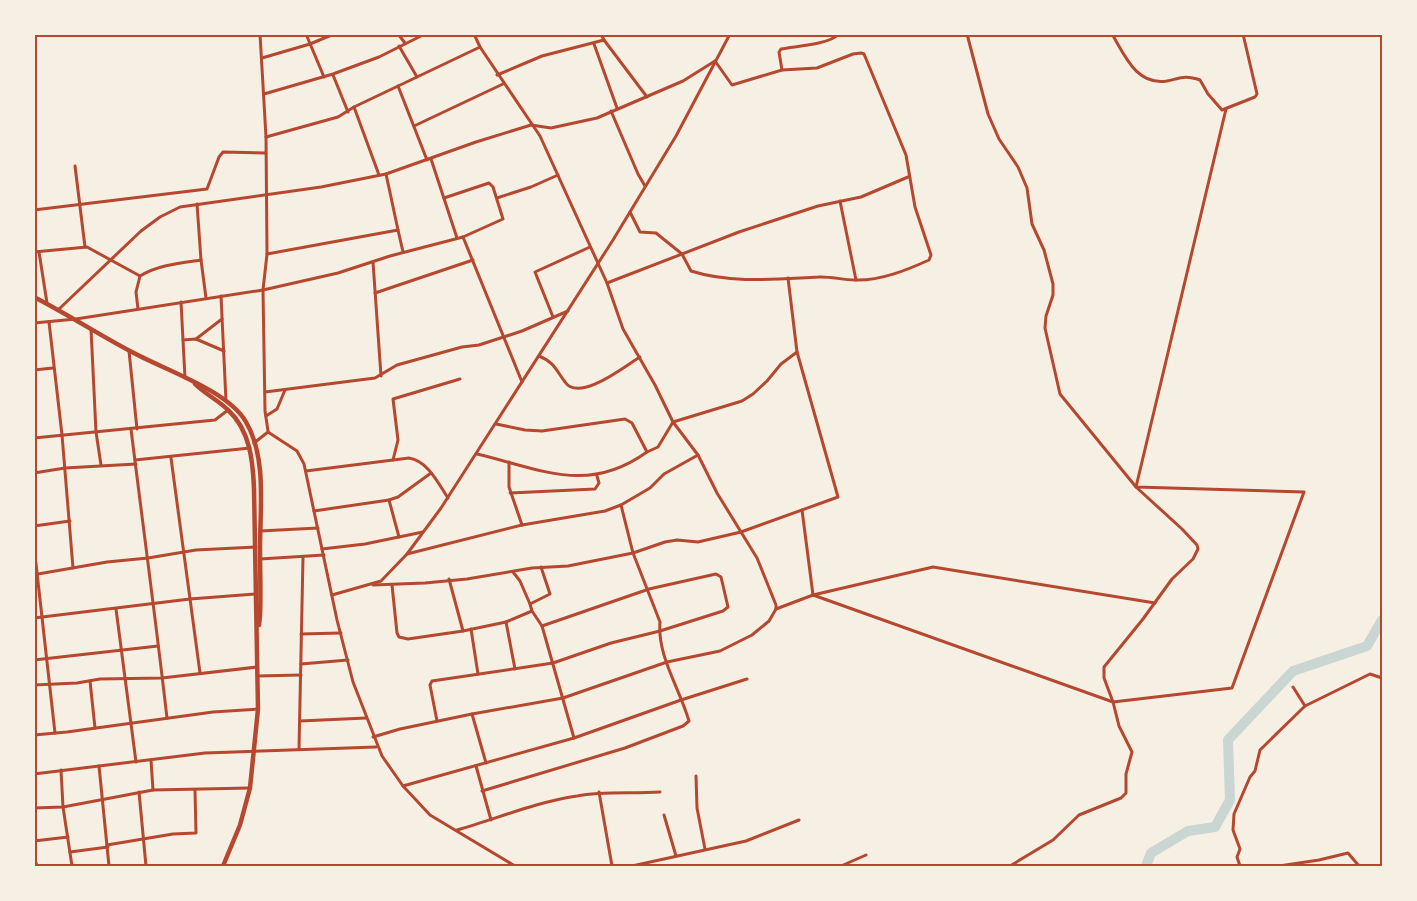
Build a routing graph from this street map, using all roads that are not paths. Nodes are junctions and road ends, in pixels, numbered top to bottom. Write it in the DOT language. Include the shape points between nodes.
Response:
graph roads {
  1 [pos="260,34"];
  2 [pos="306,34"];
  3 [pos="334,34"];
  4 [pos="398,34"];
  5 [pos="425,34"];
  6 [pos="474,34"];
  7 [pos="601,34"];
  8 [pos="839,34"];
  9 [pos="967,34"];
  10 [pos="1112,34"];
  11 [pos="1243,34"];
  12 [pos="730,35"];
  13 [pos="604,40"];
  14 [pos="405,43"];
  15 [pos="310,44"];
  16 [pos="594,44"];
  17 [pos="399,46"];
  18 [pos="480,47"];
  19 [pos="262,58"];
  20 [pos="715,62"];
  21 [pos="782,70"];
  22 [pos="333,74"];
  23 [pos="497,75"];
  24 [pos="324,77"];
  25 [pos="417,77"];
  26 [pos="503,84"];
  27 [pos="398,86"];
  28 [pos="264,94"];
  29 [pos="647,98"];
  30 [pos="354,107"];
  31 [pos="617,108"];
  32 [pos="1226,109"];
  33 [pos="611,111"];
  34 [pos="348,112"];
  35 [pos="531,125"];
  36 [pos="414,126"];
  37 [pos="266,137"];
  38 [pos="266,153"];
  39 [pos="429,159"];
  40 [pos="75,166"];
  41 [pos="386,174"];
  42 [pos="558,175"];
  43 [pos="379,176"];
  44 [pos="908,177"];
  45 [pos="645,186"];
  46 [pos="265,196"];
  47 [pos="444,198"];
  48 [pos="496,198"];
  49 [pos="840,201"];
  50 [pos="197,204"];
  51 [pos="80,205"];
  52 [pos="34,210"];
  53 [pos="630,212"];
  54 [pos="398,230"];
  55 [pos="463,237"];
  56 [pos="458,238"];
  57 [pos="85,246"];
  58 [pos="590,247"];
  59 [pos="37,252"];
  60 [pos="403,252"];
  61 [pos="267,254"];
  62 [pos="681,254"];
  63 [pos="112,260"];
  64 [pos="201,260"];
  65 [pos="473,260"];
  66 [pos="373,262"];
  67 [pos="598,265"];
  68 [pos="140,276"];
  69 [pos="788,278"];
  70 [pos="856,280"];
  71 [pos="607,283"];
  72 [pos="263,290"];
  73 [pos="375,293"];
  74 [pos="221,296"];
  75 [pos="34,297"];
  76 [pos="207,298"];
  77 [pos="181,302"];
  78 [pos="48,304"];
  79 [pos="138,309"];
  80 [pos="58,310"];
  81 [pos="568,311"];
  82 [pos="553,317"];
  83 [pos="76,319"];
  84 [pos="222,319"];
  85 [pos="48,322"];
  86 [pos="34,323"];
  87 [pos="91,328"];
  88 [pos="504,337"];
  89 [pos="196,339"];
  90 [pos="183,340"];
  91 [pos="129,351"];
  92 [pos="224,351"];
  93 [pos="797,352"];
  94 [pos="539,356"];
  95 [pos="640,357"];
  96 [pos="53,368"];
  97 [pos="34,370"];
  98 [pos="381,376"];
  99 [pos="186,379"];
  100 [pos="460,379"];
  101 [pos="522,381"];
  102 [pos="195,384"];
  103 [pos="286,389"];
  104 [pos="266,392"];
  105 [pos="226,402"];
  106 [pos="228,410"];
  107 [pos="266,416"];
  108 [pos="673,422"];
  109 [pos="496,424"];
  110 [pos="131,429"];
  111 [pos="137,429"];
  112 [pos="96,432"];
  113 [pos="268,432"];
  114 [pos="62,435"];
  115 [pos="34,438"];
  116 [pos="254,442"];
  117 [pos="249,448"];
  118 [pos="647,452"];
  119 [pos="477,454"];
  120 [pos="698,455"];
  121 [pos="171,457"];
  122 [pos="393,460"];
  123 [pos="135,462"];
  124 [pos="509,462"];
  125 [pos="101,465"];
  126 [pos="65,468"];
  127 [pos="306,471"];
  128 [pos="34,473"];
  129 [pos="431,473"];
  130 [pos="597,475"];
  131 [pos="1136,487"];
  132 [pos="510,493"];
  133 [pos="448,498"];
  134 [pos="389,500"];
  135 [pos="621,505"];
  136 [pos="802,510"];
  137 [pos="314,511"];
  138 [pos="70,521"];
  139 [pos="522,525"];
  140 [pos="34,526"];
  141 [pos="318,528"];
  142 [pos="260,531"];
  143 [pos="423,532"];
  144 [pos="741,532"];
  145 [pos="399,537"];
  146 [pos="34,546"];
  147 [pos="256,547"];
  148 [pos="322,549"];
  149 [pos="184,551"];
  150 [pos="633,553"];
  151 [pos="406,554"];
  152 [pos="324,555"];
  153 [pos="303,556"];
  154 [pos="148,558"];
  155 [pos="260,559"];
  156 [pos="541,567"];
  157 [pos="72,568"];
  158 [pos="36,571"];
  159 [pos="513,572"];
  160 [pos="449,579"];
  161 [pos="373,585"];
  162 [pos="392,585"];
  163 [pos="649,589"];
  164 [pos="255,594"];
  165 [pos="332,595"];
  166 [pos="813,595"];
  167 [pos="190,600"];
  168 [pos="1155,603"];
  169 [pos="155,604"];
  170 [pos="530,604"];
  171 [pos="116,609"];
  172 [pos="776,609"];
  173 [pos="532,611"];
  174 [pos="43,617"];
  175 [pos="34,618"];
  176 [pos="506,622"];
  177 [pos="542,626"];
  178 [pos="258,627"];
  179 [pos="471,629"];
  180 [pos="463,631"];
  181 [pos="660,631"];
  182 [pos="341,633"];
  183 [pos="301,634"];
  184 [pos="158,646"];
  185 [pos="123,649"];
  186 [pos="48,659"];
  187 [pos="34,660"];
  188 [pos="348,660"];
  189 [pos="667,662"];
  190 [pos="553,663"];
  191 [pos="301,664"];
  192 [pos="258,667"];
  193 [pos="515,669"];
  194 [pos="200,673"];
  195 [pos="478,674"];
  196 [pos="301,675"];
  197 [pos="258,676"];
  198 [pos="162,678"];
  199 [pos="1383,678"];
  200 [pos="126,679"];
  201 [pos="747,679"];
  202 [pos="90,681"];
  203 [pos="51,683"];
  204 [pos="34,685"];
  205 [pos="1293,687"];
  206 [pos="563,698"];
  207 [pos="681,700"];
  208 [pos="1113,702"];
  209 [pos="1305,706"];
  210 [pos="258,709"];
  211 [pos="472,714"];
  212 [pos="167,718"];
  213 [pos="366,718"];
  214 [pos="300,721"];
  215 [pos="437,721"];
  216 [pos="131,723"];
  217 [pos="95,728"];
  218 [pos="56,733"];
  219 [pos="34,735"];
  220 [pos="373,737"];
  221 [pos="574,738"];
  222 [pos="377,747"];
  223 [pos="299,749"];
  224 [pos="255,750"];
  225 [pos="151,760"];
  226 [pos="136,762"];
  227 [pos="486,763"];
  228 [pos="99,766"];
  229 [pos="476,766"];
  230 [pos="61,770"];
  231 [pos="34,774"];
  232 [pos="696,776"];
  233 [pos="403,786"];
  234 [pos="250,788"];
  235 [pos="195,789"];
  236 [pos="153,790"];
  237 [pos="482,791"];
  238 [pos="139,792"];
  239 [pos="599,792"];
  240 [pos="660,792"];
  241 [pos="102,799"];
  242 [pos="63,807"];
  243 [pos="34,808"];
  244 [pos="664,815"];
  245 [pos="491,820"];
  246 [pos="799,820"];
  247 [pos="457,830"];
  248 [pos="68,837"];
  249 [pos="143,839"];
  250 [pos="34,841"];
  251 [pos="108,846"];
  252 [pos="705,849"];
  253 [pos="70,852"];
  254 [pos="866,855"];
  255 [pos="676,856"];
  256 [pos="34,857"];
  257 [pos="37,867"];
  258 [pos="72,867"];
  259 [pos="109,867"];
  260 [pos="146,867"];
  261 [pos="223,867"];
  262 [pos="515,867"];
  263 [pos="612,867"];
  264 [pos="632,867"];
  265 [pos="841,867"];
  266 [pos="1011,867"];
  267 [pos="1240,867"];
  268 [pos="1279,867"];
  269 [pos="1359,867"];
  1 -- 19 [label="street"];
  2 -- 15 [label="street"];
  3 -- 15 [label="street"];
  4 -- 14 [label="street"];
  5 -- 14 [label="street"];
  6 -- 18 [label="street"];
  7 -- 13 [label="street"];
  8 -- 21 [label="street" via="834,39 781,49"];
  9 -- 131 [label="street" via="988,114 1027,188 1032,224 1052,278 1053,295 1046,328 1060,394"];
  10 -- 32 [label="street" via="1129,63 1147,80 1185,76 1200,80 1218,108"];
  11 -- 32 [label="street" via="1257,94"];
  12 -- 20 [label="street"];
  13 -- 16 [label="street"];
  13 -- 29 [label="street"];
  14 -- 17 [label="street"];
  15 -- 19 [label="street"];
  15 -- 24 [label="street"];
  16 -- 23 [label="street" via="542,56"];
  16 -- 31 [label="street"];
  17 -- 22 [label="street"];
  17 -- 25 [label="street"];
  18 -- 23 [label="street"];
  18 -- 25 [label="street"];
  19 -- 28 [label="street"];
  20 -- 21 [label="street" via="732,85"];
  20 -- 29 [label="street"];
  20 -- 45 [label="street"];
  21 -- 44 [label="street" via="817,68 853,54 864,54 906,155"];
  22 -- 24 [label="street"];
  22 -- 34 [label="street"];
  23 -- 26 [label="street"];
  24 -- 28 [label="street"];
  25 -- 27 [label="street"];
  26 -- 35 [label="street"];
  26 -- 36 [label="street"];
  27 -- 30 [label="street"];
  27 -- 36 [label="street"];
  28 -- 37 [label="street"];
  29 -- 31 [label="street"];
  30 -- 34 [label="street"];
  30 -- 43 [label="street"];
  31 -- 33 [label="street"];
  32 -- 131 [label="street"];
  33 -- 35 [label="street" via="567,126"];
  33 -- 45 [label="street"];
  34 -- 37 [label="street"];
  35 -- 39 [label="street"];
  35 -- 42 [label="street"];
  36 -- 39 [label="street"];
  37 -- 38 [label="street"];
  38 -- 46 [label="street"];
  38 -- 51 [label="street" via="223,152 207,189"];
  39 -- 41 [label="street"];
  39 -- 47 [label="street"];
  40 -- 51 [label="street"];
  41 -- 43 [label="street"];
  41 -- 54 [label="street"];
  42 -- 48 [label="street"];
  42 -- 58 [label="street"];
  43 -- 46 [label="street"];
  44 -- 49 [label="street" via="861,197"];
  44 -- 70 [label="street" via="931,257 896,273"];
  45 -- 53 [label="street"];
  46 -- 50 [label="street"];
  46 -- 61 [label="street"];
  47 -- 48 [label="street" via="489,183"];
  47 -- 56 [label="street"];
  48 -- 55 [label="street" via="503,219"];
  49 -- 62 [label="street"];
  49 -- 70 [label="street"];
  50 -- 63 [label="street" via="160,217"];
  50 -- 64 [label="street"];
  51 -- 52 [label="street"];
  51 -- 57 [label="street"];
  53 -- 62 [label="street" via="640,232 656,233"];
  53 -- 67 [label="street"];
  54 -- 60 [label="street"];
  54 -- 61 [label="street"];
  55 -- 56 [label="street"];
  55 -- 65 [label="street"];
  56 -- 60 [label="street"];
  57 -- 59 [label="street"];
  57 -- 63 [label="street"];
  58 -- 67 [label="street"];
  58 -- 82 [label="street" via="535,272"];
  59 -- 78 [label="street"];
  60 -- 66 [label="street"];
  61 -- 72 [label="street"];
  62 -- 69 [label="street" via="691,271 707,276 738,280"];
  62 -- 71 [label="street"];
  63 -- 68 [label="street"];
  63 -- 80 [label="street"];
  64 -- 68 [label="street"];
  64 -- 76 [label="street"];
  65 -- 73 [label="street"];
  65 -- 88 [label="street"];
  66 -- 72 [label="street"];
  66 -- 73 [label="street"];
  67 -- 71 [label="street"];
  67 -- 81 [label="street"];
  68 -- 79 [label="street" via="136,292"];
  69 -- 70 [label="street"];
  69 -- 93 [label="street"];
  71 -- 95 [label="street" via="623,329"];
  72 -- 74 [label="street"];
  72 -- 104 [label="street"];
  73 -- 98 [label="street"];
  74 -- 76 [label="street"];
  74 -- 84 [label="street"];
  75 -- 78 [label="main road"];
  76 -- 77 [label="street"];
  77 -- 79 [label="street"];
  77 -- 90 [label="street"];
  78 -- 80 [label="main road"];
  79 -- 83 [label="street"];
  80 -- 83 [label="main road"];
  81 -- 82 [label="street"];
  81 -- 94 [label="street"];
  82 -- 88 [label="street"];
  83 -- 85 [label="street"];
  83 -- 87 [label="main road"];
  84 -- 89 [label="street"];
  84 -- 92 [label="street"];
  85 -- 86 [label="street"];
  85 -- 96 [label="street"];
  87 -- 91 [label="main road"];
  87 -- 112 [label="street"];
  88 -- 98 [label="street" via="397,365"];
  88 -- 101 [label="street"];
  89 -- 90 [label="street"];
  89 -- 92 [label="street"];
  90 -- 99 [label="street"];
  91 -- 99 [label="main road"];
  91 -- 111 [label="street"];
  92 -- 105 [label="street"];
  93 -- 108 [label="street" via="742,401"];
  93 -- 136 [label="street" via="838,497"];
  94 -- 95 [label="street" via="555,364 573,389 597,384"];
  94 -- 101 [label="street"];
  95 -- 108 [label="street"];
  96 -- 97 [label="street"];
  96 -- 114 [label="street"];
  98 -- 103 [label="street"];
  99 -- 102 [label="main road"];
  100 -- 122 [label="street" via="393,399 398,440"];
  101 -- 109 [label="street"];
  102 -- 105 [label="main road"];
  102 -- 106 [label="main road"];
  103 -- 104 [label="street"];
  103 -- 107 [label="street" via="277,409"];
  104 -- 107 [label="street"];
  105 -- 116 [label="main road" via="246,420"];
  106 -- 111 [label="street" via="215,420"];
  106 -- 117 [label="main road" via="244,431"];
  107 -- 113 [label="street"];
  108 -- 118 [label="street" via="658,447"];
  108 -- 120 [label="street"];
  109 -- 118 [label="street" via="531,431 625,419 632,423"];
  109 -- 119 [label="street"];
  110 -- 111 [label="street"];
  110 -- 112 [label="street"];
  110 -- 123 [label="street"];
  112 -- 114 [label="street"];
  112 -- 125 [label="street"];
  113 -- 116 [label="street"];
  113 -- 127 [label="street" via="297,451"];
  114 -- 115 [label="street"];
  114 -- 126 [label="street"];
  116 -- 117 [label="street"];
  116 -- 142 [label="main road" via="261,485"];
  117 -- 121 [label="street"];
  117 -- 147 [label="main road"];
  118 -- 130 [label="street" via="630,464"];
  119 -- 124 [label="street"];
  119 -- 133 [label="street"];
  120 -- 135 [label="street"];
  120 -- 144 [label="street"];
  121 -- 123 [label="street"];
  121 -- 149 [label="street"];
  122 -- 127 [label="street"];
  122 -- 129 [label="street" via="418,460"];
  123 -- 125 [label="street"];
  123 -- 154 [label="street"];
  124 -- 130 [label="street" via="565,475"];
  124 -- 132 [label="street"];
  125 -- 126 [label="street"];
  126 -- 128 [label="street"];
  126 -- 138 [label="street"];
  127 -- 137 [label="street"];
  129 -- 133 [label="street"];
  129 -- 134 [label="street"];
  130 -- 132 [label="street" via="599,483 595,489"];
  131 -- 168 [label="street" via="1198,549"];
  131 -- 208 [label="street" via="1304,492 1232,688"];
  132 -- 139 [label="street"];
  133 -- 143 [label="street"];
  134 -- 137 [label="street"];
  134 -- 145 [label="street"];
  135 -- 139 [label="street"];
  135 -- 150 [label="street"];
  136 -- 144 [label="street"];
  136 -- 166 [label="street"];
  137 -- 141 [label="street"];
  138 -- 140 [label="street"];
  138 -- 157 [label="street"];
  139 -- 151 [label="street"];
  141 -- 142 [label="street"];
  141 -- 148 [label="street"];
  142 -- 155 [label="main road"];
  143 -- 145 [label="street"];
  143 -- 151 [label="street"];
  144 -- 150 [label="street" via="698,542 665,542"];
  144 -- 172 [label="street"];
  145 -- 148 [label="street"];
  146 -- 158 [label="street"];
  147 -- 149 [label="street"];
  147 -- 164 [label="main road"];
  148 -- 152 [label="street"];
  149 -- 154 [label="street"];
  149 -- 167 [label="street"];
  150 -- 156 [label="street" via="568,566"];
  150 -- 163 [label="street"];
  151 -- 161 [label="street" via="381,582"];
  152 -- 153 [label="street"];
  152 -- 165 [label="street"];
  153 -- 155 [label="street"];
  153 -- 183 [label="street"];
  154 -- 157 [label="street"];
  154 -- 169 [label="street"];
  155 -- 178 [label="main road"];
  156 -- 159 [label="street"];
  156 -- 170 [label="street" via="550,594"];
  157 -- 158 [label="street"];
  158 -- 174 [label="street"];
  159 -- 160 [label="street"];
  159 -- 170 [label="street"];
  160 -- 162 [label="street"];
  160 -- 180 [label="street"];
  161 -- 162 [label="street"];
  161 -- 165 [label="street"];
  162 -- 180 [label="street" via="399,637"];
  163 -- 177 [label="street"];
  163 -- 181 [label="street"];
  163 -- 181 [label="street" via="718,574 728,602 723,611"];
  164 -- 167 [label="street"];
  164 -- 178 [label="main road"];
  165 -- 182 [label="street"];
  166 -- 168 [label="street" via="933,567"];
  166 -- 172 [label="street"];
  166 -- 208 [label="street"];
  167 -- 169 [label="street"];
  167 -- 194 [label="street"];
  168 -- 208 [label="street" via="1104,667"];
  169 -- 171 [label="street"];
  169 -- 184 [label="street"];
  170 -- 173 [label="street"];
  171 -- 174 [label="street"];
  171 -- 185 [label="street"];
  172 -- 189 [label="street" via="752,635 720,651"];
  173 -- 176 [label="street"];
  173 -- 177 [label="street"];
  174 -- 175 [label="street"];
  174 -- 186 [label="street"];
  176 -- 179 [label="street"];
  176 -- 193 [label="street"];
  177 -- 190 [label="street"];
  178 -- 192 [label="main road"];
  179 -- 180 [label="street"];
  179 -- 195 [label="street"];
  181 -- 189 [label="street"];
  181 -- 190 [label="street"];
  182 -- 183 [label="street"];
  182 -- 188 [label="street"];
  183 -- 191 [label="street"];
  184 -- 185 [label="street"];
  184 -- 198 [label="street"];
  185 -- 186 [label="street"];
  185 -- 200 [label="street"];
  186 -- 187 [label="street"];
  186 -- 203 [label="street"];
  188 -- 191 [label="street"];
  188 -- 213 [label="street"];
  189 -- 206 [label="street"];
  189 -- 207 [label="street"];
  190 -- 193 [label="street"];
  190 -- 206 [label="street"];
  191 -- 196 [label="street"];
  192 -- 194 [label="street"];
  192 -- 197 [label="main road"];
  193 -- 195 [label="street"];
  194 -- 198 [label="street"];
  195 -- 215 [label="street" via="430,683"];
  196 -- 197 [label="street"];
  196 -- 214 [label="street"];
  197 -- 210 [label="main road"];
  198 -- 200 [label="street"];
  198 -- 212 [label="street"];
  199 -- 209 [label="street" via="1370,674"];
  200 -- 202 [label="street"];
  200 -- 216 [label="street"];
  201 -- 207 [label="street"];
  202 -- 203 [label="street"];
  202 -- 217 [label="street"];
  203 -- 204 [label="street"];
  203 -- 218 [label="street"];
  205 -- 209 [label="street"];
  206 -- 211 [label="street"];
  206 -- 221 [label="street"];
  207 -- 221 [label="street"];
  207 -- 237 [label="street" via="688,721 683,726 625,748"];
  208 -- 266 [label="street" via="1132,752 1126,794 1079,815 1053,840"];
  209 -- 267 [label="street" via="1260,750 1256,771 1234,814"];
  210 -- 212 [label="street"];
  210 -- 224 [label="main road"];
  211 -- 215 [label="street"];
  211 -- 227 [label="street"];
  212 -- 216 [label="street"];
  213 -- 214 [label="street"];
  213 -- 220 [label="street"];
  214 -- 223 [label="street"];
  215 -- 220 [label="street"];
  216 -- 217 [label="street"];
  216 -- 226 [label="street"];
  217 -- 218 [label="street"];
  218 -- 219 [label="street"];
  220 -- 222 [label="street"];
  221 -- 227 [label="street"];
  222 -- 223 [label="street"];
  222 -- 233 [label="street"];
  223 -- 224 [label="street"];
  224 -- 225 [label="street"];
  224 -- 234 [label="main road"];
  225 -- 226 [label="street"];
  225 -- 236 [label="street"];
  226 -- 228 [label="street"];
  227 -- 229 [label="street"];
  228 -- 230 [label="street"];
  228 -- 241 [label="street"];
  229 -- 233 [label="street"];
  229 -- 237 [label="street"];
  230 -- 231 [label="street"];
  230 -- 242 [label="street"];
  232 -- 252 [label="street"];
  233 -- 247 [label="street" via="430,815"];
  234 -- 235 [label="street"];
  234 -- 261 [label="main road"];
  235 -- 236 [label="street"];
  235 -- 249 [label="street" via="196,833"];
  236 -- 238 [label="street"];
  237 -- 245 [label="street"];
  238 -- 241 [label="street"];
  238 -- 249 [label="street"];
  239 -- 240 [label="street"];
  239 -- 245 [label="street"];
  239 -- 263 [label="street"];
  241 -- 242 [label="street"];
  241 -- 251 [label="street"];
  242 -- 243 [label="street"];
  242 -- 248 [label="street"];
  244 -- 255 [label="street"];
  245 -- 247 [label="street"];
  246 -- 252 [label="street" via="747,841"];
  247 -- 262 [label="street"];
  248 -- 250 [label="street"];
  248 -- 253 [label="street"];
  249 -- 251 [label="street"];
  249 -- 260 [label="street"];
  251 -- 253 [label="street"];
  251 -- 259 [label="street"];
  252 -- 255 [label="street"];
  253 -- 258 [label="street"];
  254 -- 265 [label="street"];
  255 -- 264 [label="street"];
  256 -- 257 [label="street"];
  268 -- 269 [label="street" via="1348,853"];
}
